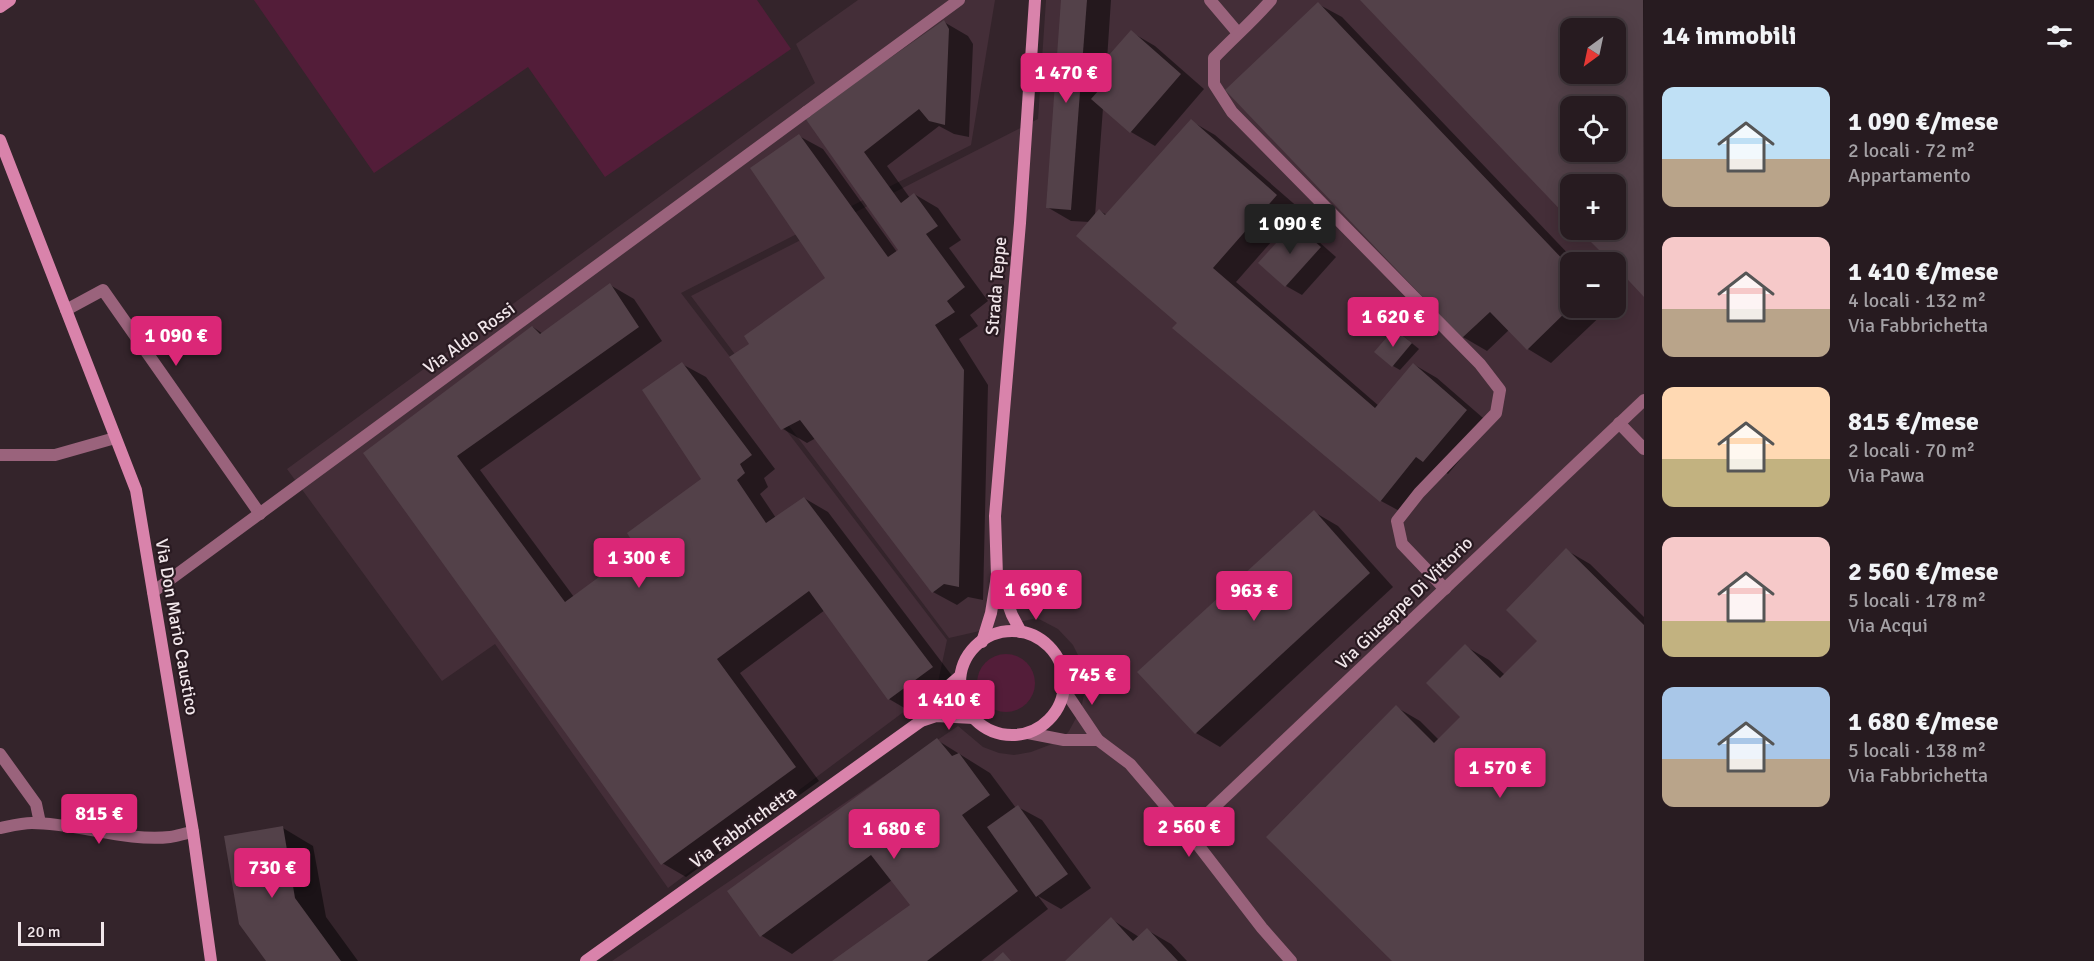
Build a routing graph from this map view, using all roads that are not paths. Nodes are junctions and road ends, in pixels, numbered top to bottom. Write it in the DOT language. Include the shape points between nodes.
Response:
graph roads {
  1 [pos="10,0"];
  2 [pos="959,0"];
  3 [pos="1035,0"];
  4 [pos="1210,0"];
  5 [pos="1271,0"];
  6 [pos="0,7"];
  7 [pos="1238,33"];
  8 [pos="0,140"];
  9 [pos="66,310"];
  10 [pos="1644,400"];
  11 [pos="1619,423"];
  12 [pos="115,438"];
  13 [pos="1644,449"];
  14 [pos="0,455"];
  15 [pos="260,514"];
  16 [pos="997,576"];
  17 [pos="1445,589"];
  18 [pos="153,592"];
  19 [pos="1021,632"];
  20 [pos="982,642"];
  21 [pos="960,676"];
  22 [pos="1063,688"];
  23 [pos="974,718"];
  24 [pos="921,721"];
  25 [pos="1028,733"];
  26 [pos="1098,740"];
  27 [pos="0,754"];
  28 [pos="40,824"];
  29 [pos="0,828"];
  30 [pos="193,832"];
  31 [pos="1188,832"];
  32 [pos="211,961"];
  33 [pos="586,961"];
  34 [pos="1291,961"];
  1 -- 6 [label="street"];
  2 -- 15 [label="street, Via Aldo Rossi"];
  3 -- 16 [label="street, Strada Teppe" via="995,516"];
  4 -- 7 [label="street"];
  5 -- 7 [label="street"];
  7 -- 17 [label="street" via="1214,58 1214,84 1232,112 1480,364 1500,390 1496,413 1397,521 1402,544"];
  8 -- 9 [label="street, Via Don Mario Caustico"];
  9 -- 12 [label="street, Via Don Mario Caustico"];
  9 -- 15 [label="street" via="103,290"];
  10 -- 11 [label="street, Via Giuseppe Di Vittorio"];
  11 -- 13 [label="street"];
  11 -- 17 [label="street, Via Giuseppe Di Vittorio"];
  12 -- 14 [label="street" via="55,455"];
  12 -- 18 [label="street, Via Don Mario Caustico" via="136,490"];
  15 -- 18 [label="street, Via Aldo Rossi"];
  16 -- 19 [label="street, Strada Teppe"];
  16 -- 20 [label="street, Strada Teppe"];
  17 -- 31 [label="street, Via Giuseppe Di Vittorio"];
  18 -- 30 [label="street, Via Don Mario Caustico"];
  19 -- 20 [label="street" via="1004,632"];
  19 -- 22 [label="street" via="1050,648 1059,662"];
  20 -- 21 [label="street" via="966,660"];
  21 -- 23 [label="street" via="966,709"];
  21 -- 24 [label="street, Via Fabbrichetta" via="938,695"];
  22 -- 25 [label="street" via="1056,711"];
  22 -- 26 [label="street"];
  23 -- 24 [label="street, Via Fabbrichetta" via="936,716"];
  23 -- 25 [label="street" via="993,732 1011,736"];
  24 -- 33 [label="street, Via Fabbrichetta"];
  25 -- 26 [label="street" via="1064,740"];
  26 -- 31 [label="street" via="1130,764"];
  27 -- 28 [label="street" via="36,804"];
  28 -- 29 [label="street"];
  28 -- 30 [label="street" via="142,837"];
  30 -- 32 [label="street, Via Don Mario Caustico"];
  31 -- 34 [label="street"];
}
